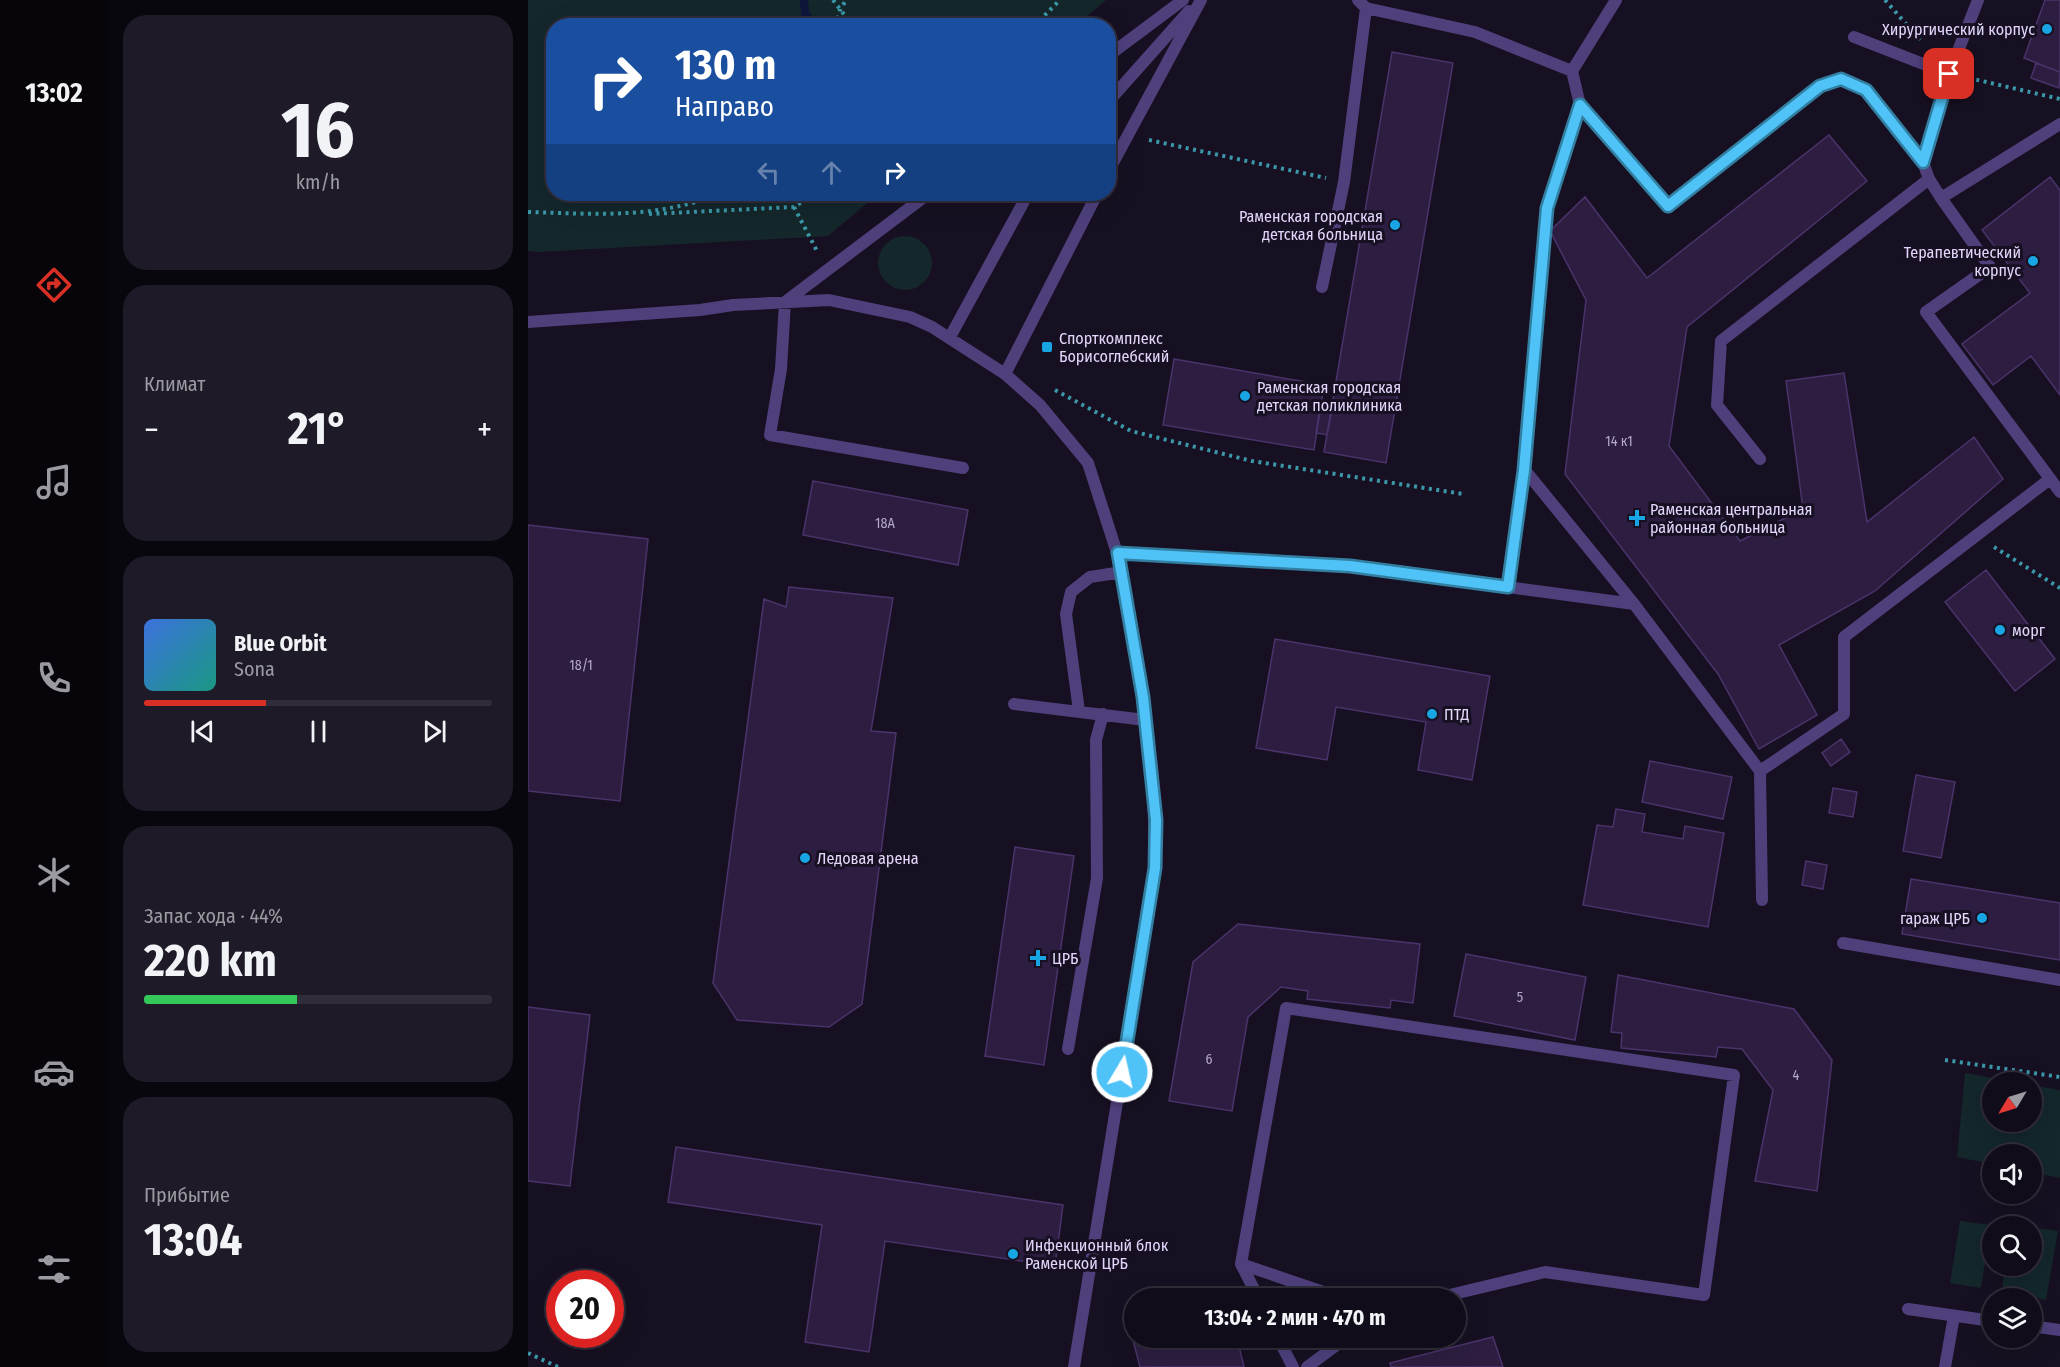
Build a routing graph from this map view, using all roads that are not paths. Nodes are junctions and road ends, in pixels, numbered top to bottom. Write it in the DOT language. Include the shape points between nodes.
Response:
graph roads {
  1 [pos="1183,0"];
  2 [pos="1200,0"];
  3 [pos="1616,0"];
  4 [pos="1978,0"];
  5 [pos="1362,4"];
  6 [pos="1854,37"];
  7 [pos="1116,51"];
  8 [pos="1572,71"];
  9 [pos="1949,74"];
  10 [pos="1116,93"];
  11 [pos="1580,105"];
  12 [pos="2060,124"];
  13 [pos="1116,157"];
  14 [pos="1923,162"];
  15 [pos="1929,179"];
  16 [pos="1941,198"];
  17 [pos="919,201"];
  18 [pos="1024,201"];
  19 [pos="1093,201"];
  20 [pos="1322,287"];
  21 [pos="785,302"];
  22 [pos="528,322"];
  23 [pos="950,337"];
  24 [pos="1005,375"];
  25 [pos="1760,459"];
  26 [pos="963,468"];
  27 [pos="1524,470"];
  28 [pos="2050,479"];
  29 [pos="2060,492"];
  30 [pos="1118,553"];
  31 [pos="1122,572"];
  32 [pos="1508,587"];
  33 [pos="1634,604"];
  34 [pos="1014,704"];
  35 [pos="1079,711"];
  36 [pos="1103,714"];
  37 [pos="1146,720"];
  38 [pos="1760,771"];
  39 [pos="1762,900"];
  40 [pos="1843,943"];
  41 [pos="2060,980"];
  42 [pos="1068,1049"];
  43 [pos="1241,1264"];
  44 [pos="1253,1288"];
  45 [pos="1312,1288"];
  46 [pos="1466,1291"];
  47 [pos="1908,1310"];
  48 [pos="1953,1316"];
  49 [pos="1982,1320"];
  50 [pos="2042,1328"];
  51 [pos="2060,1330"];
  52 [pos="1283,1348"];
  53 [pos="1333,1348"];
  54 [pos="1074,1367"];
  55 [pos="1293,1367"];
  56 [pos="1307,1367"];
  57 [pos="1945,1367"];
  1 -- 7 [label="street"];
  2 -- 10 [label="street"];
  2 -- 13 [label="street"];
  3 -- 8 [label="street"];
  4 -- 9 [label="street"];
  5 -- 8 [label="street" via="1474,32"];
  5 -- 20 [label="street" via="1344,182"];
  6 -- 9 [label="street"];
  8 -- 11 [label="street"];
  9 -- 14 [label="street"];
  11 -- 14 [label="street" via="1668,206 1820,86 1841,79 1866,90"];
  11 -- 27 [label="street" via="1547,208"];
  12 -- 16 [label="street"];
  14 -- 15 [label="street"];
  15 -- 16 [label="street"];
  15 -- 25 [label="street" via="1721,341 1717,405"];
  16 -- 28 [label="street" via="1990,267 1926,312"];
  17 -- 21 [label="street"];
  18 -- 23 [label="street"];
  19 -- 24 [label="street"];
  21 -- 22 [label="street"];
  21 -- 23 [label="street" via="829,300 874,308 910,317"];
  21 -- 26 [label="street" via="781,369 770,435"];
  23 -- 24 [label="street"];
  24 -- 30 [label="street" via="1040,405 1088,463"];
  27 -- 32 [label="street"];
  27 -- 33 [label="street"];
  28 -- 29 [label="street"];
  28 -- 38 [label="street" via="1844,637 1844,714"];
  30 -- 31 [label="street"];
  30 -- 32 [label="street" via="1350,566"];
  31 -- 35 [label="street" via="1090,577 1071,592 1066,614"];
  31 -- 37 [label="street"];
  32 -- 33 [label="street"];
  33 -- 38 [label="street"];
  34 -- 35 [label="street"];
  35 -- 36 [label="street"];
  36 -- 37 [label="street"];
  36 -- 42 [label="street" via="1096,740 1097,879"];
  37 -- 54 [label="street" via="1156,820 1155,868"];
  38 -- 39 [label="street"];
  40 -- 41 [label="street"];
  43 -- 44 [label="street"];
  43 -- 45 [label="street"];
  43 -- 46 [label="street" via="1286,1008 1734,1075 1704,1295 1545,1272"];
  47 -- 48 [label="street"];
  48 -- 49 [label="street"];
  48 -- 57 [label="street"];
  50 -- 51 [label="street"];
  52 -- 55 [label="street"];
  53 -- 56 [label="street"];
}
